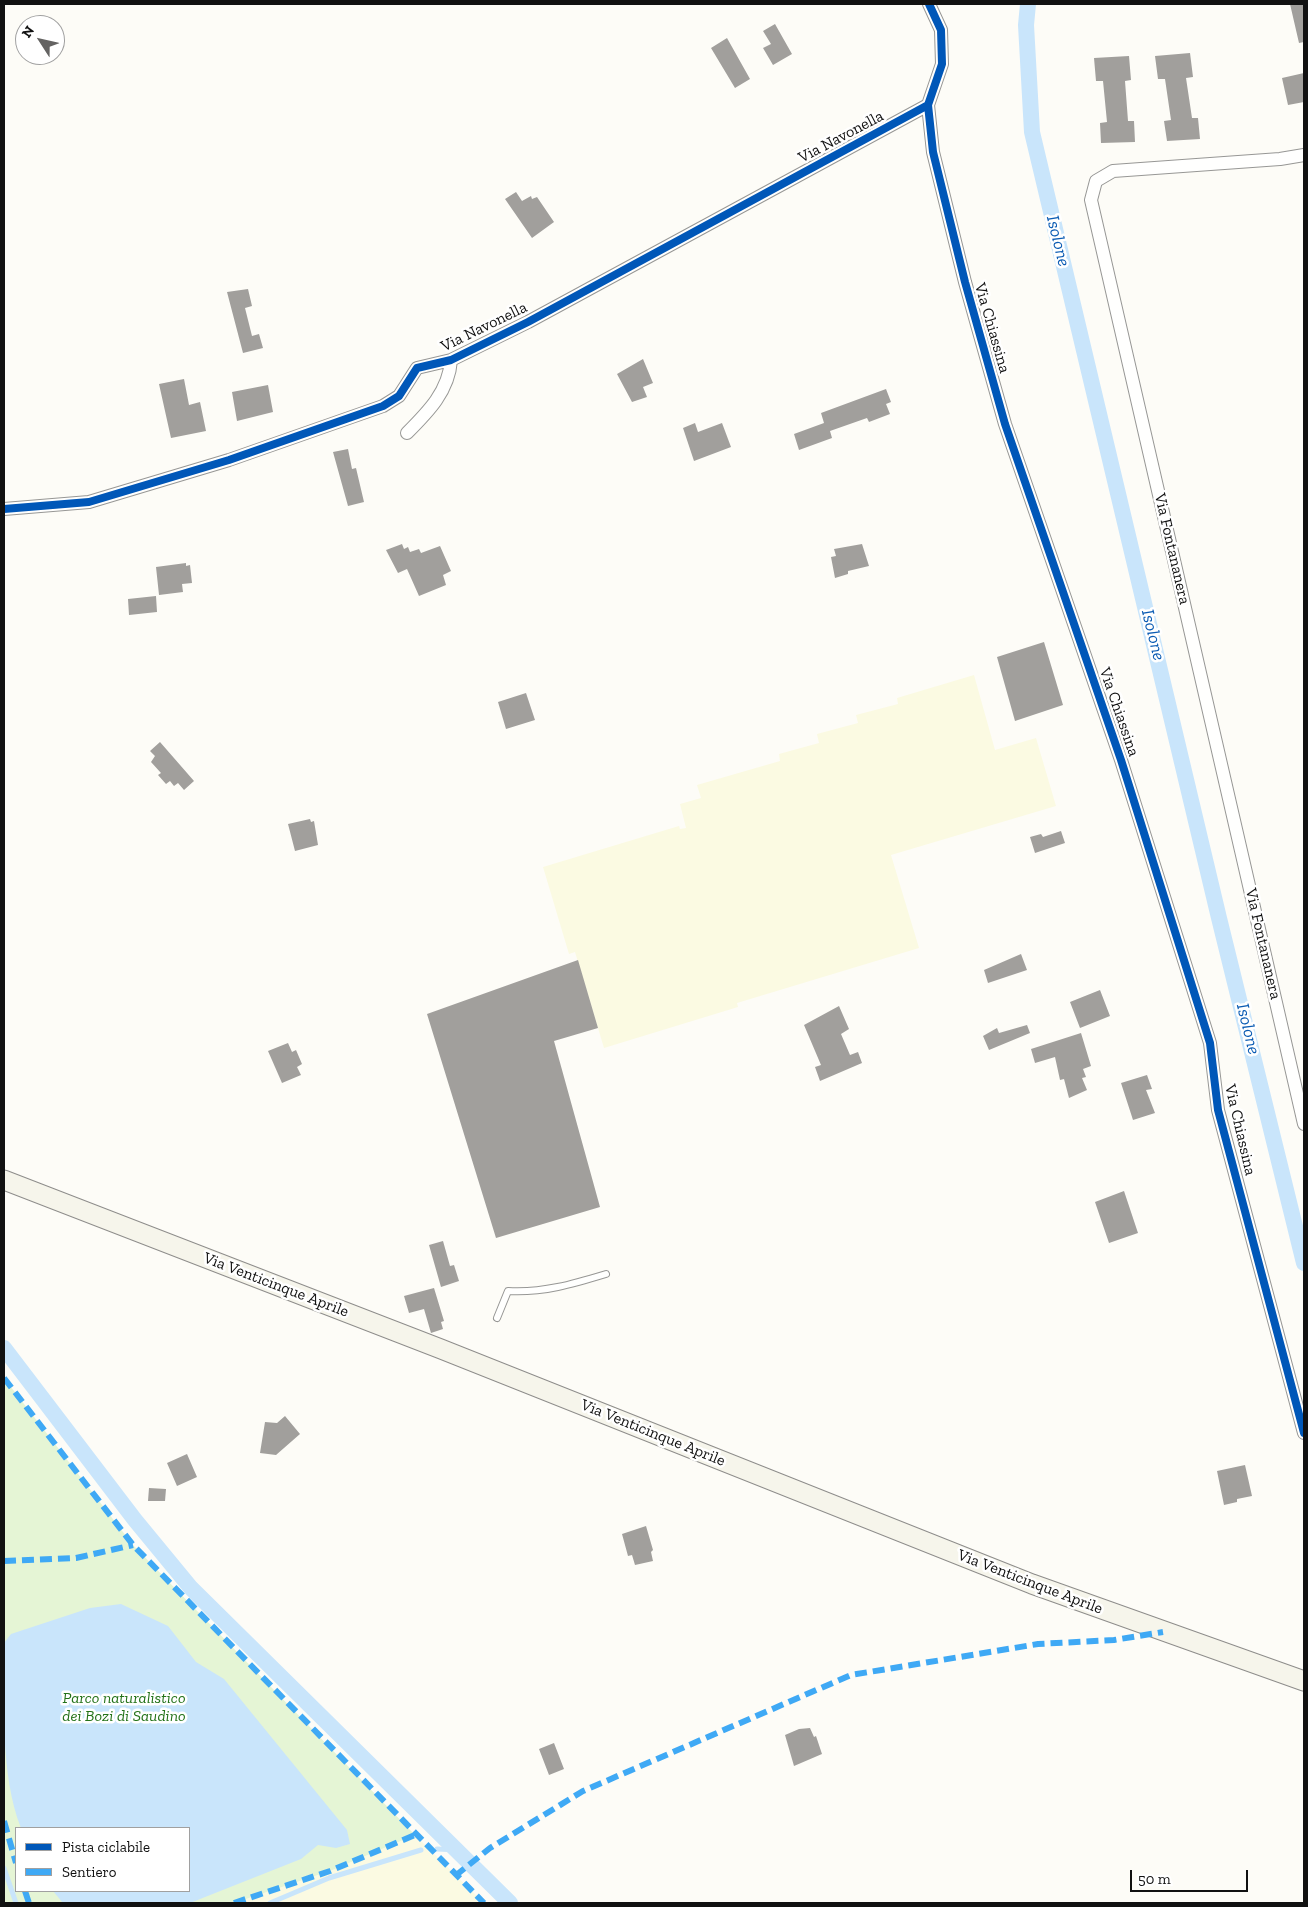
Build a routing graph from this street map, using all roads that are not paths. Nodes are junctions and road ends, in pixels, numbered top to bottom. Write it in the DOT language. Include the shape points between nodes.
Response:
graph roads {
  1 [pos="929,4"];
  2 [pos="928,105"];
  3 [pos="1304,155"];
  4 [pos="444,362"];
  5 [pos="407,433"];
  6 [pos="4,509"];
  7 [pos="1304,1124"];
  8 [pos="4,1180"];
  9 [pos="606,1274"];
  10 [pos="497,1318"];
  11 [pos="1304,1433"];
  12 [pos="1304,1681"];
  1 -- 2 [label="street, Via Chiassina" via="941,30 942,64"];
  2 -- 4 [label="street, Via Navonella" via="528,322"];
  2 -- 11 [label="street, Via Chiassina" via="934,152 965,282 1005,424 1121,760 1210,1043 1218,1110"];
  3 -- 7 [label="street, Via Fontananera" via="1113,171 1096,181 1091,200"];
  4 -- 5 [label="street" via="450,376 444,388"];
  4 -- 6 [label="street, Via Navonella" via="417,368 399,396 383,406 248,454 89,502"];
  8 -- 12 [label="main road, Via Venticinque Aprile" via="441,1349 1032,1584"];
  9 -- 10 [label="lane" via="560,1288 508,1291"];
}
